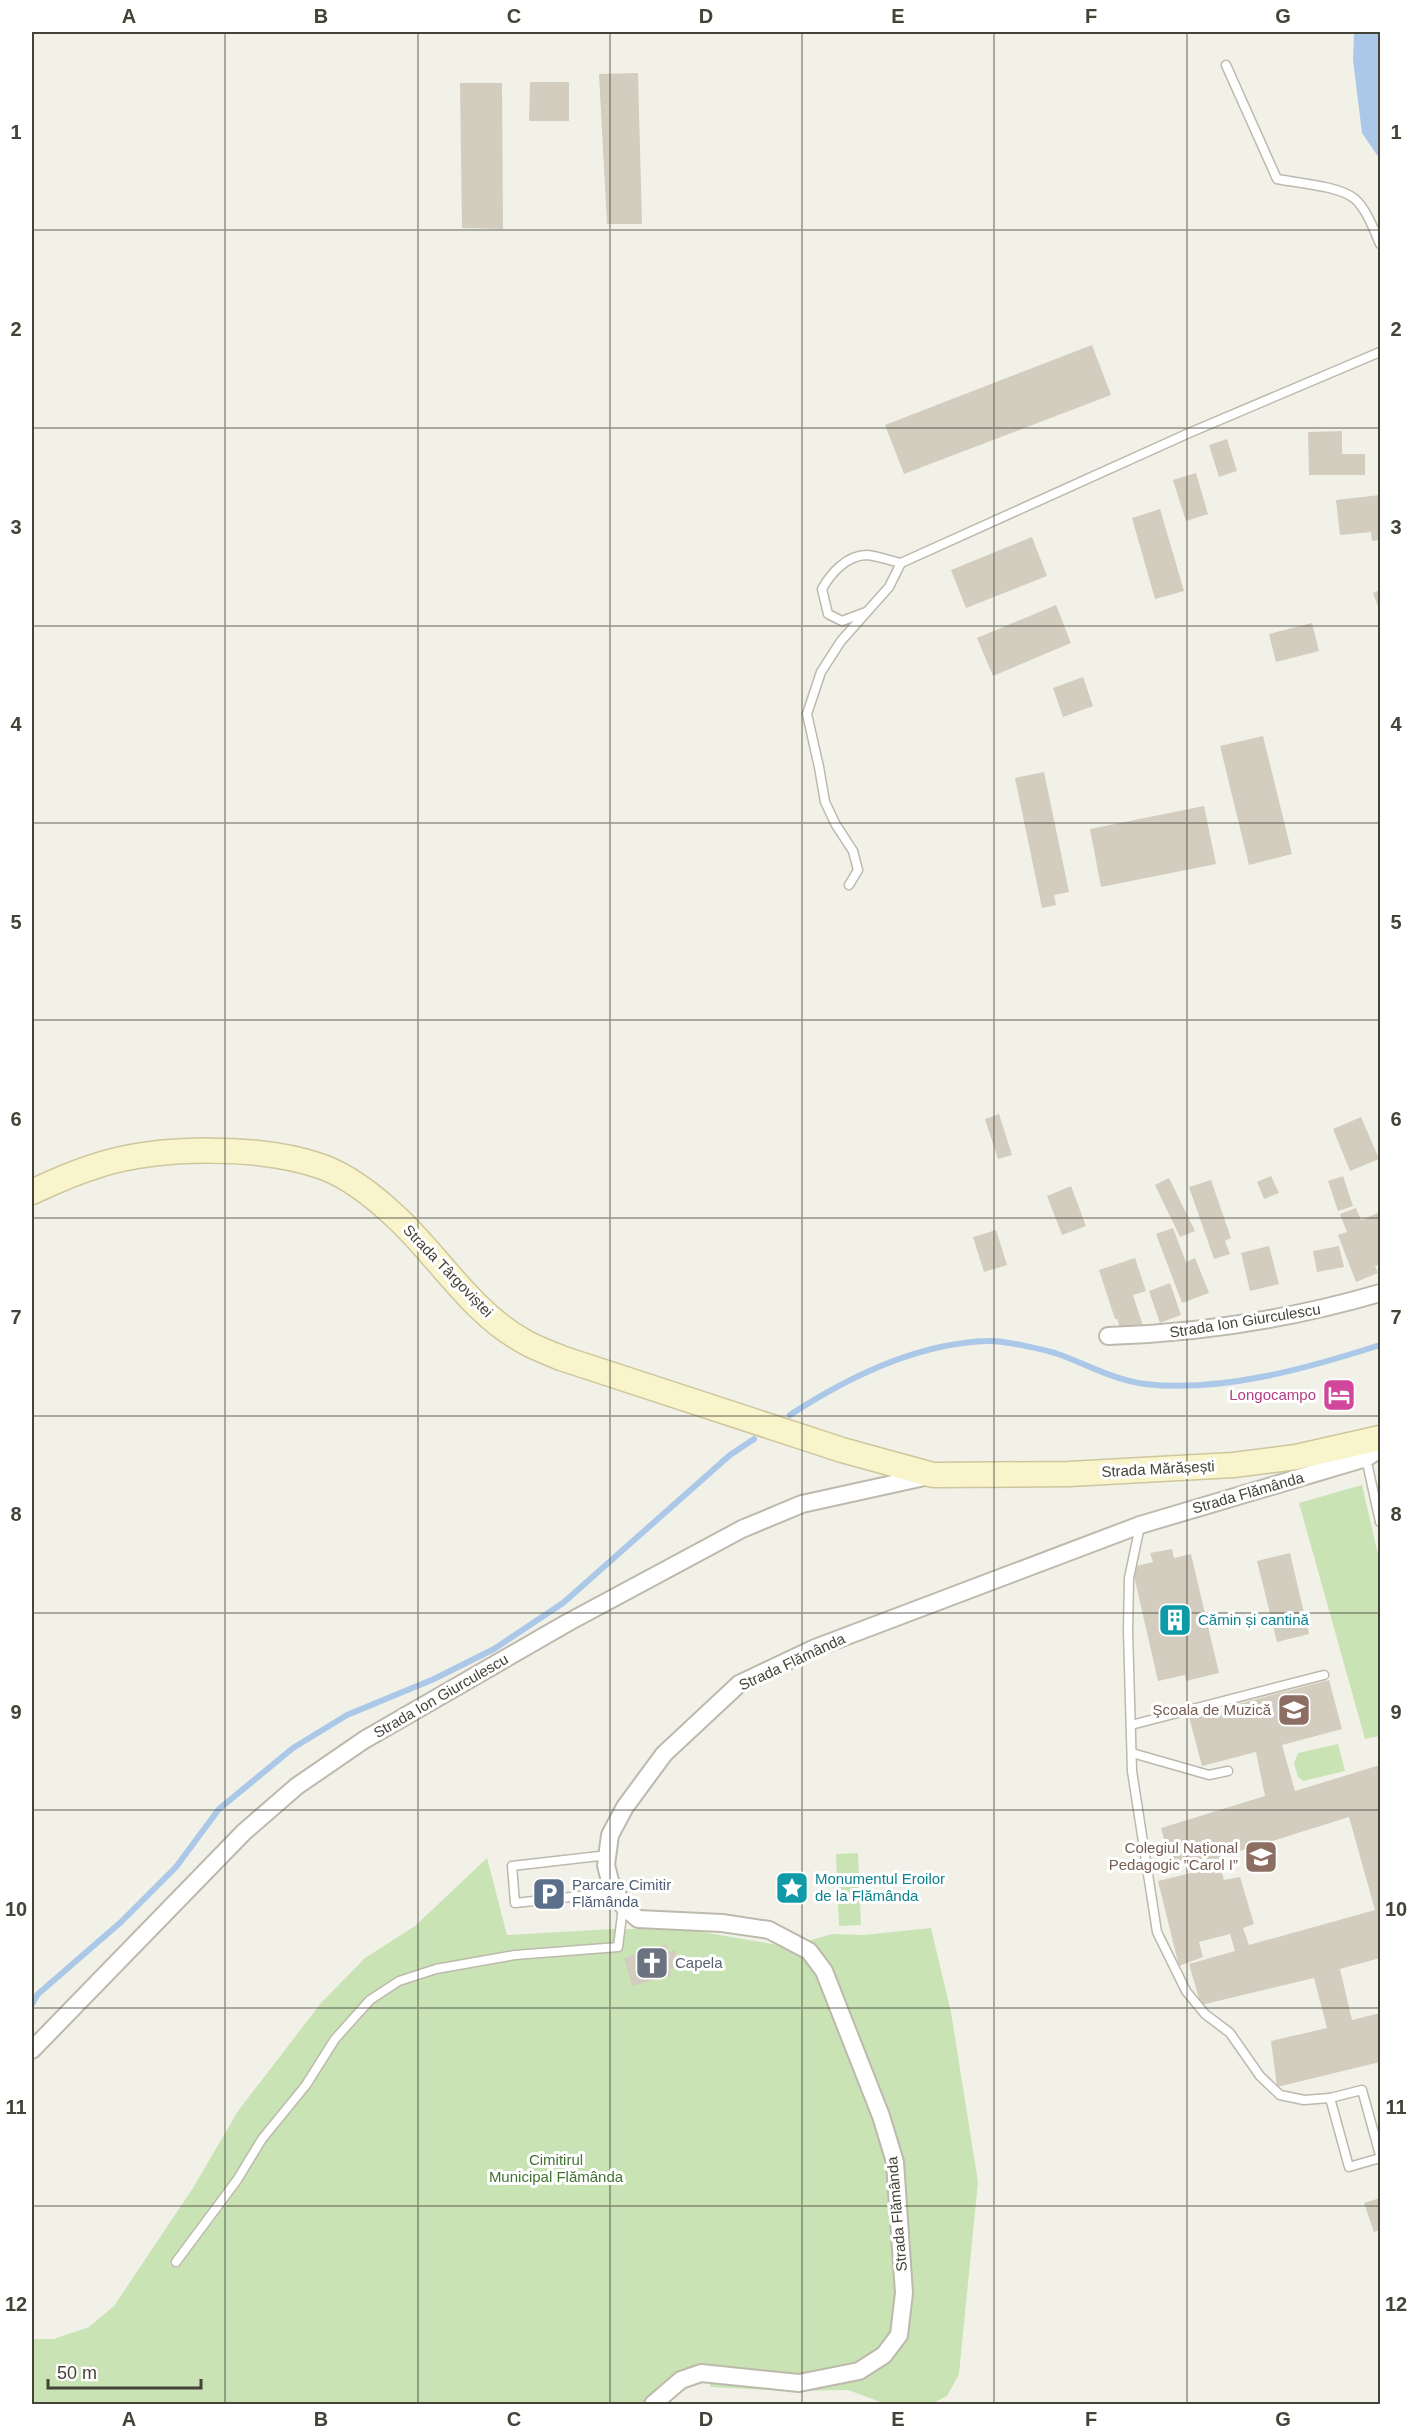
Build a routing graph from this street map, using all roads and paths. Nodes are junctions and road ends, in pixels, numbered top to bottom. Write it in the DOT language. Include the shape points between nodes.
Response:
graph roads {
  1 [pos="1226,65"];
  2 [pos="1380,244"];
  3 [pos="1380,352"];
  4 [pos="901,563"];
  5 [pos="870,610"];
  6 [pos="849,885"];
  7 [pos="32,1192"];
  8 [pos="1380,1293"];
  9 [pos="1108,1336"];
  10 [pos="1380,1438"];
  11 [pos="1373,1454"];
  12 [pos="933,1475"];
  13 [pos="1380,1522"];
  14 [pos="1140,1525"];
  15 [pos="1324,1675"];
  16 [pos="1131,1725"];
  17 [pos="1132,1754"];
  18 [pos="1228,1771"];
  19 [pos="608,1856"];
  20 [pos="620,1900"];
  21 [pos="32,2050"];
  22 [pos="1330,2098"];
  23 [pos="1380,2156"];
  24 [pos="176,2262"];
  25 [pos="653,2404"];
  1 -- 2 [label="lane" via="1277,179 1344,192 1362,208"];
  3 -- 4 [label="lane"];
  4 -- 5 [label="lane" via="889,587"];
  4 -- 5 [label="lane" via="866,555 846,562 829,576 822,589 828,614 842,621"];
  5 -- 6 [label="lane" via="841,641 821,672 807,714 825,802 854,851 858,870"];
  7 -- 12 [label="main road, Strada Târgoviștei" via="99,1165 153,1153 256,1153 323,1167 356,1185 397,1218 479,1307 519,1339 561,1358"];
  8 -- 9 [label="street, Strada Ion Giurculescu" via="1227,1327"];
  10 -- 12 [label="main road, Strada Mărășești" via="1296,1457 1233,1465 1069,1474"];
  11 -- 13 [label="lane"];
  11 -- 14 [label="street, Strada Flămânda"];
  12 -- 21 [label="street, Strada Ion Giurculescu" via="802,1504 742,1528 364,1740 297,1786 244,1832"];
  14 -- 16 [label="lane" via="1129,1578"];
  14 -- 19 [label="street, Strada Flămânda" via="815,1648 739,1684 664,1754 625,1807 610,1835"];
  15 -- 16 [label="lane"];
  16 -- 17 [label="lane"];
  17 -- 18 [label="lane" via="1209,1775"];
  17 -- 22 [label="lane" via="1157,1932 1186,1991 1205,2014 1230,2033 1260,2076 1280,2095 1304,2100"];
  19 -- 20 [label="street, Strada Flămânda" via="610,1881"];
  19 -- 20 [label="lane" via="512,1866 515,1903"];
  20 -- 24 [label="lane" via="618,1947 515,1955 436,1969 399,1981 370,2000 335,2039 306,2085 262,2139 237,2180"];
  20 -- 25 [label="street, Strada Flămânda" via="638,1919 722,1923 769,1930 809,1951 824,1971 895,2162 904,2293 899,2335 884,2355 859,2371 799,2383 701,2373 681,2380"];
  22 -- 23 [label="lane" via="1362,2090"];
  22 -- 23 [label="lane" via="1349,2167"];
}
